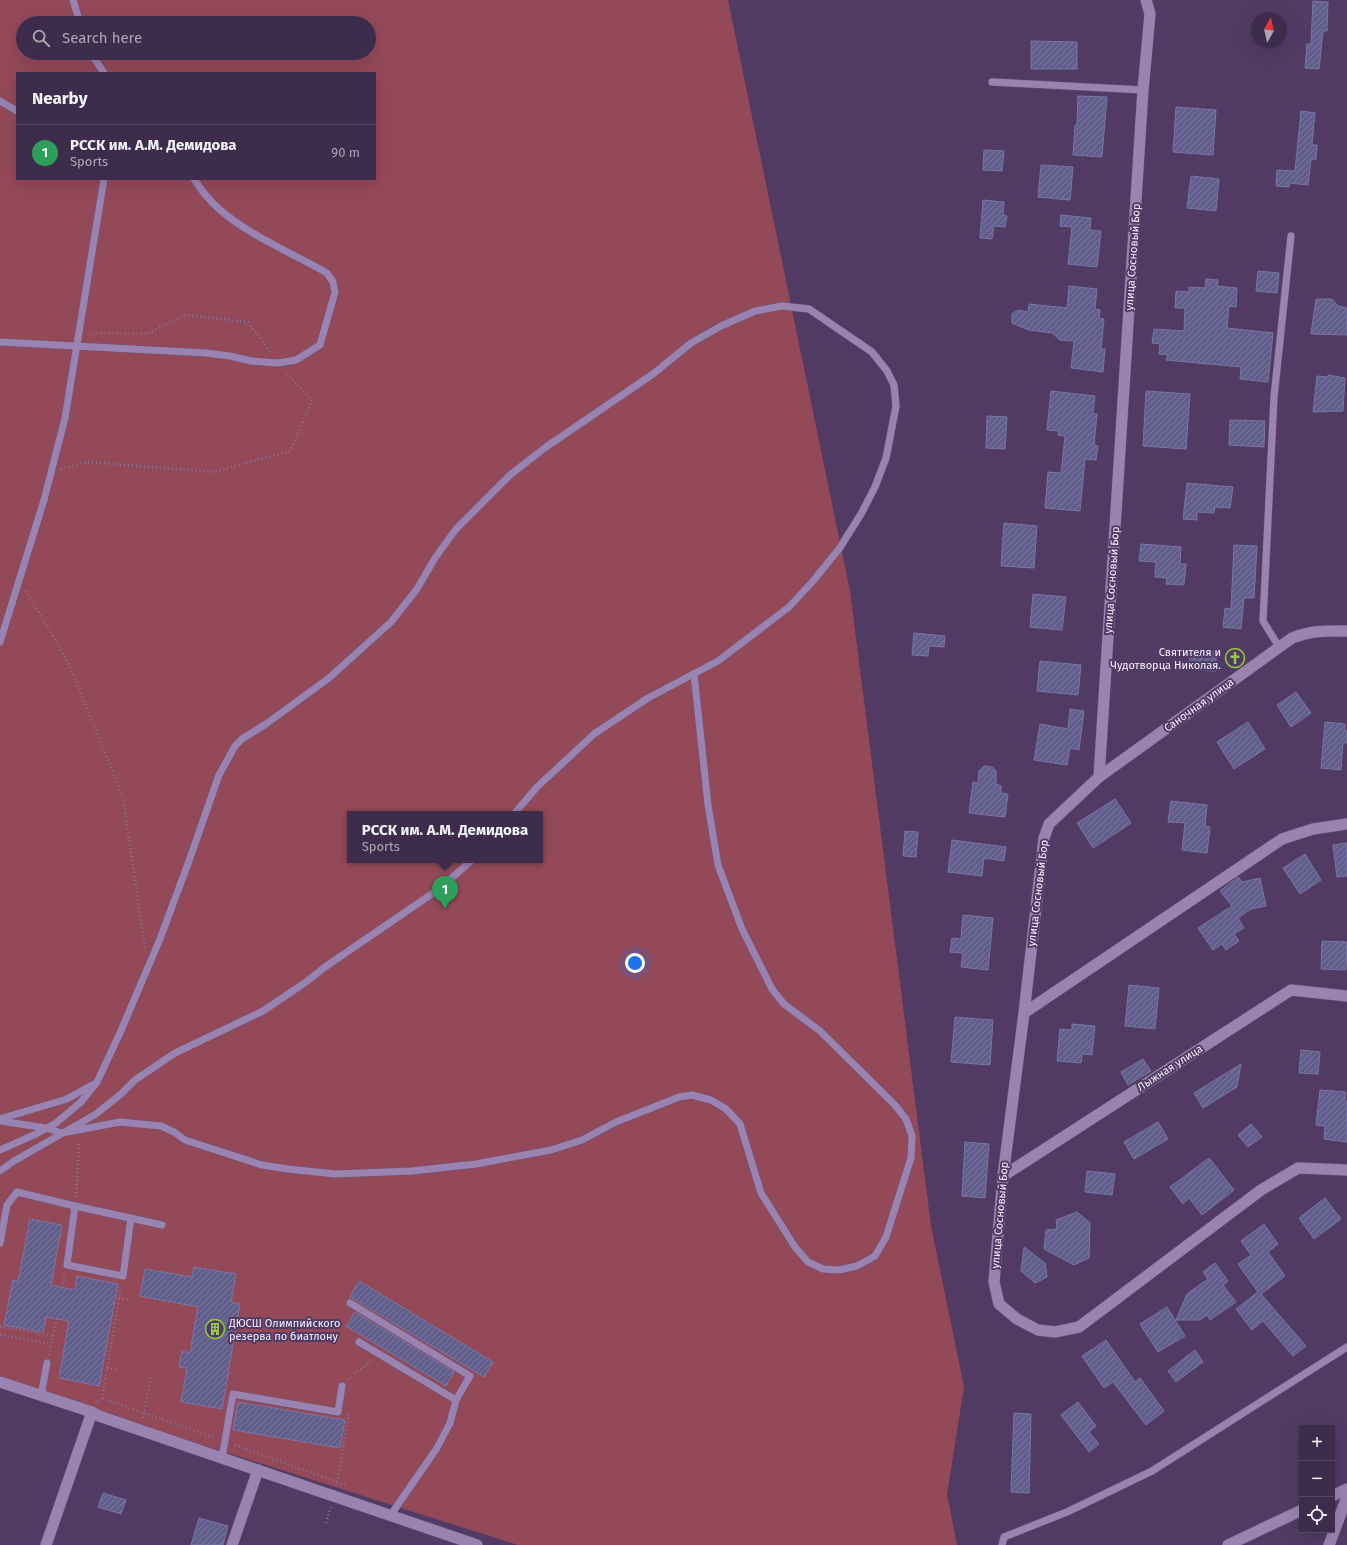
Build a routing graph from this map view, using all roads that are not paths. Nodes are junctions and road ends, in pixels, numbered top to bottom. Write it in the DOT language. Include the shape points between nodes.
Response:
graph roads {
  1 [pos="73,0"];
  2 [pos="1146,0"];
  3 [pos="78,16"];
  4 [pos="96,60"];
  5 [pos="103,72"];
  6 [pos="992,82"];
  7 [pos="1143,90"];
  8 [pos="0,102"];
  9 [pos="16,110"];
  10 [pos="104,180"];
  11 [pos="195,180"];
  12 [pos="1291,236"];
  13 [pos="0,342"];
  14 [pos="77,345"];
  15 [pos="1347,631"];
  16 [pos="0,642"];
  17 [pos="1279,647"];
  18 [pos="694,674"];
  19 [pos="1099,776"];
  20 [pos="517,811"];
  21 [pos="1347,824"];
  22 [pos="469,863"];
  23 [pos="1347,996"];
  24 [pos="1024,1013"];
  25 [pos="97,1082"];
  26 [pos="0,1120"];
  27 [pos="46,1128"];
  28 [pos="62,1133"];
  29 [pos="18,1143"];
  30 [pos="0,1150"];
  31 [pos="25,1154"];
  32 [pos="1347,1170"];
  33 [pos="0,1171"];
  34 [pos="1003,1176"];
  35 [pos="75,1206"];
  36 [pos="131,1218"];
  37 [pos="162,1225"];
  38 [pos="0,1243"];
  39 [pos="350,1303"];
  40 [pos="358,1342"];
  41 [pos="1347,1347"];
  42 [pos="47,1363"];
  43 [pos="0,1382"];
  44 [pos="342,1386"];
  45 [pos="41,1396"];
  46 [pos="456,1400"];
  47 [pos="95,1414"];
  48 [pos="222,1458"];
  49 [pos="258,1470"];
  50 [pos="1347,1489"];
  51 [pos="1335,1495"];
  52 [pos="1347,1497"];
  53 [pos="1299,1511"];
  54 [pos="390,1516"];
  55 [pos="46,1545"];
  56 [pos="232,1545"];
  57 [pos="478,1545"];
  58 [pos="1002,1545"];
  59 [pos="1228,1545"];
  60 [pos="1329,1545"];
  1 -- 3 [label="lane"];
  2 -- 7 [label="street, улица Сосновый Бор" via="1150,14"];
  4 -- 5 [label="lane"];
  6 -- 7 [label="lane"];
  7 -- 19 [label="street, улица Сосновый Бор"];
  8 -- 9 [label="lane"];
  10 -- 14 [label="lane"];
  11 -- 14 [label="lane" via="205,195 237,223 327,273 333,282 335,292 320,345 296,360 278,363 206,353"];
  12 -- 17 [label="lane" via="1274,396 1263,621"];
  13 -- 14 [label="lane"];
  14 -- 16 [label="lane" via="65,418"];
  15 -- 17 [label="street, Саночная улица" via="1321,630 1305,633"];
  17 -- 19 [label="street, Саночная улица"];
  18 -- 20 [label="lane" via="648,698 594,734"];
  18 -- 25 [label="lane" via="718,661 789,607 813,581 839,549 861,514 876,487 886,458 896,406 894,385 887,371 872,352 809,309 782,306 755,311 721,326 691,343 652,374 510,474 456,529 392,622 329,678 234,746 219,775 148,968"];
  18 -- 28 [label="lane" via="708,805 718,865 742,928 772,989 784,1004 820,1030 895,1105 906,1119 912,1136 911,1158 886,1237 875,1256 857,1266 839,1270 823,1269 808,1262 795,1247 761,1193 740,1124 726,1109 711,1100 692,1095 679,1097 616,1122 582,1140 551,1150 476,1164 412,1171 335,1174 262,1165 185,1140 161,1126 120,1122"];
  19 -- 24 [label="street, улица Сосновый Бор" via="1049,824 1044,838"];
  21 -- 24 [label="street" via="1313,829 1282,839"];
  22 -- 28 [label="lane" via="439,890 263,1011 175,1053 135,1080 96,1114"];
  23 -- 34 [label="street, Лыжная улица" via="1291,990"];
  24 -- 34 [label="street, улица Сосновый Бор"];
  25 -- 26 [label="lane" via="68,1099"];
  25 -- 27 [label="lane" via="81,1102"];
  26 -- 27 [label="lane"];
  27 -- 28 [label="lane"];
  27 -- 29 [label="lane"];
  28 -- 31 [label="lane"];
  29 -- 30 [label="lane"];
  29 -- 31 [label="lane"];
  31 -- 33 [label="lane"];
  32 -- 34 [label="street, улица Сосновый Бор" via="1298,1168 1261,1190 1079,1327 1055,1332 1038,1330 1017,1319 999,1304 994,1282"];
  35 -- 36 [label="lane"];
  35 -- 36 [label="lane" via="67,1265 123,1276"];
  35 -- 38 [label="lane" via="17,1192 6,1205"];
  36 -- 37 [label="lane"];
  39 -- 46 [label="lane" via="470,1376"];
  40 -- 46 [label="lane"];
  41 -- 58 [label="lane" via="1152,1471 1067,1512 1004,1537"];
  42 -- 45 [label="lane"];
  43 -- 45 [label="street"];
  44 -- 48 [label="lane" via="338,1412 233,1394"];
  45 -- 47 [label="street"];
  46 -- 54 [label="lane" via="450,1423 437,1448"];
  47 -- 48 [label="street"];
  47 -- 55 [label="street"];
  48 -- 49 [label="street"];
  49 -- 54 [label="street"];
  49 -- 56 [label="street"];
  50 -- 51 [label="street"];
  52 -- 60 [label="street"];
  53 -- 59 [label="street"];
  54 -- 57 [label="street"];
}
